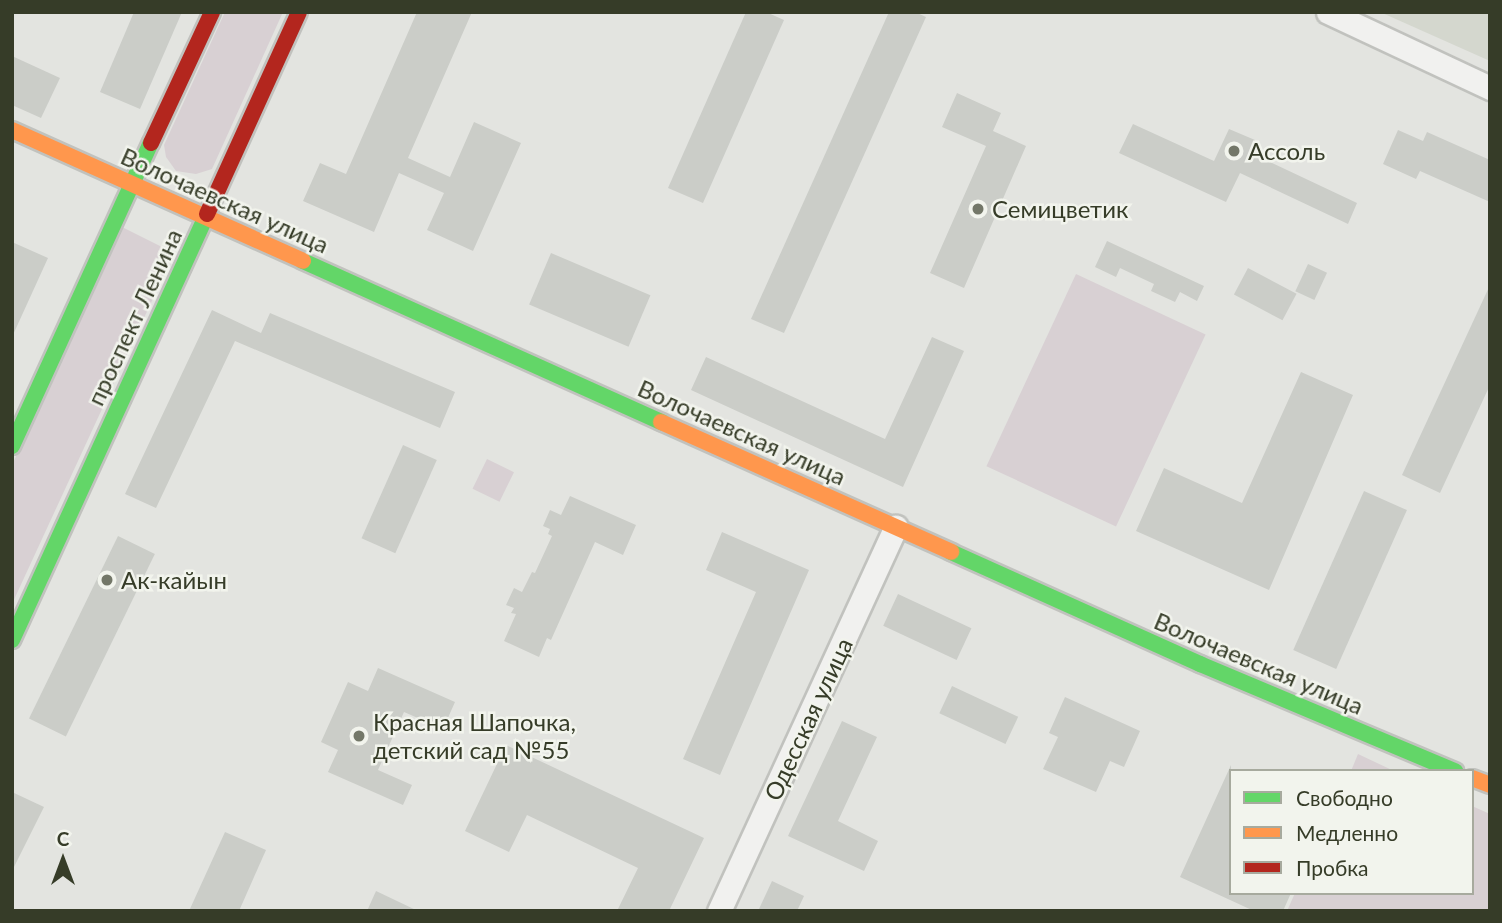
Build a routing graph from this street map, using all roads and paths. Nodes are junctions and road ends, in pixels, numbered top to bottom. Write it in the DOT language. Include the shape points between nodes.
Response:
graph roads {
  1 [pos="212,12"];
  2 [pos="299,12"];
  3 [pos="1328,12"];
  4 [pos="1490,88"];
  5 [pos="12,130"];
  6 [pos="134,184"];
  7 [pos="206,216"];
  8 [pos="12,446"];
  9 [pos="897,527"];
  10 [pos="12,640"];
  11 [pos="1450,769"];
  12 [pos="719,911"];
  1 -- 6 [label="street"];
  2 -- 7 [label="street, проспект Ленина"];
  3 -- 4 [label="street"];
  5 -- 6 [label="street, Волочаевская улица"];
  6 -- 7 [label="street, Волочаевская улица"];
  6 -- 8 [label="street"];
  7 -- 9 [label="street, Волочаевская улица"];
  7 -- 10 [label="street, проспект Ленина"];
  9 -- 11 [label="street, Волочаевская улица" via="1200,664"];
  9 -- 12 [label="street, Одесская улица"];
}
